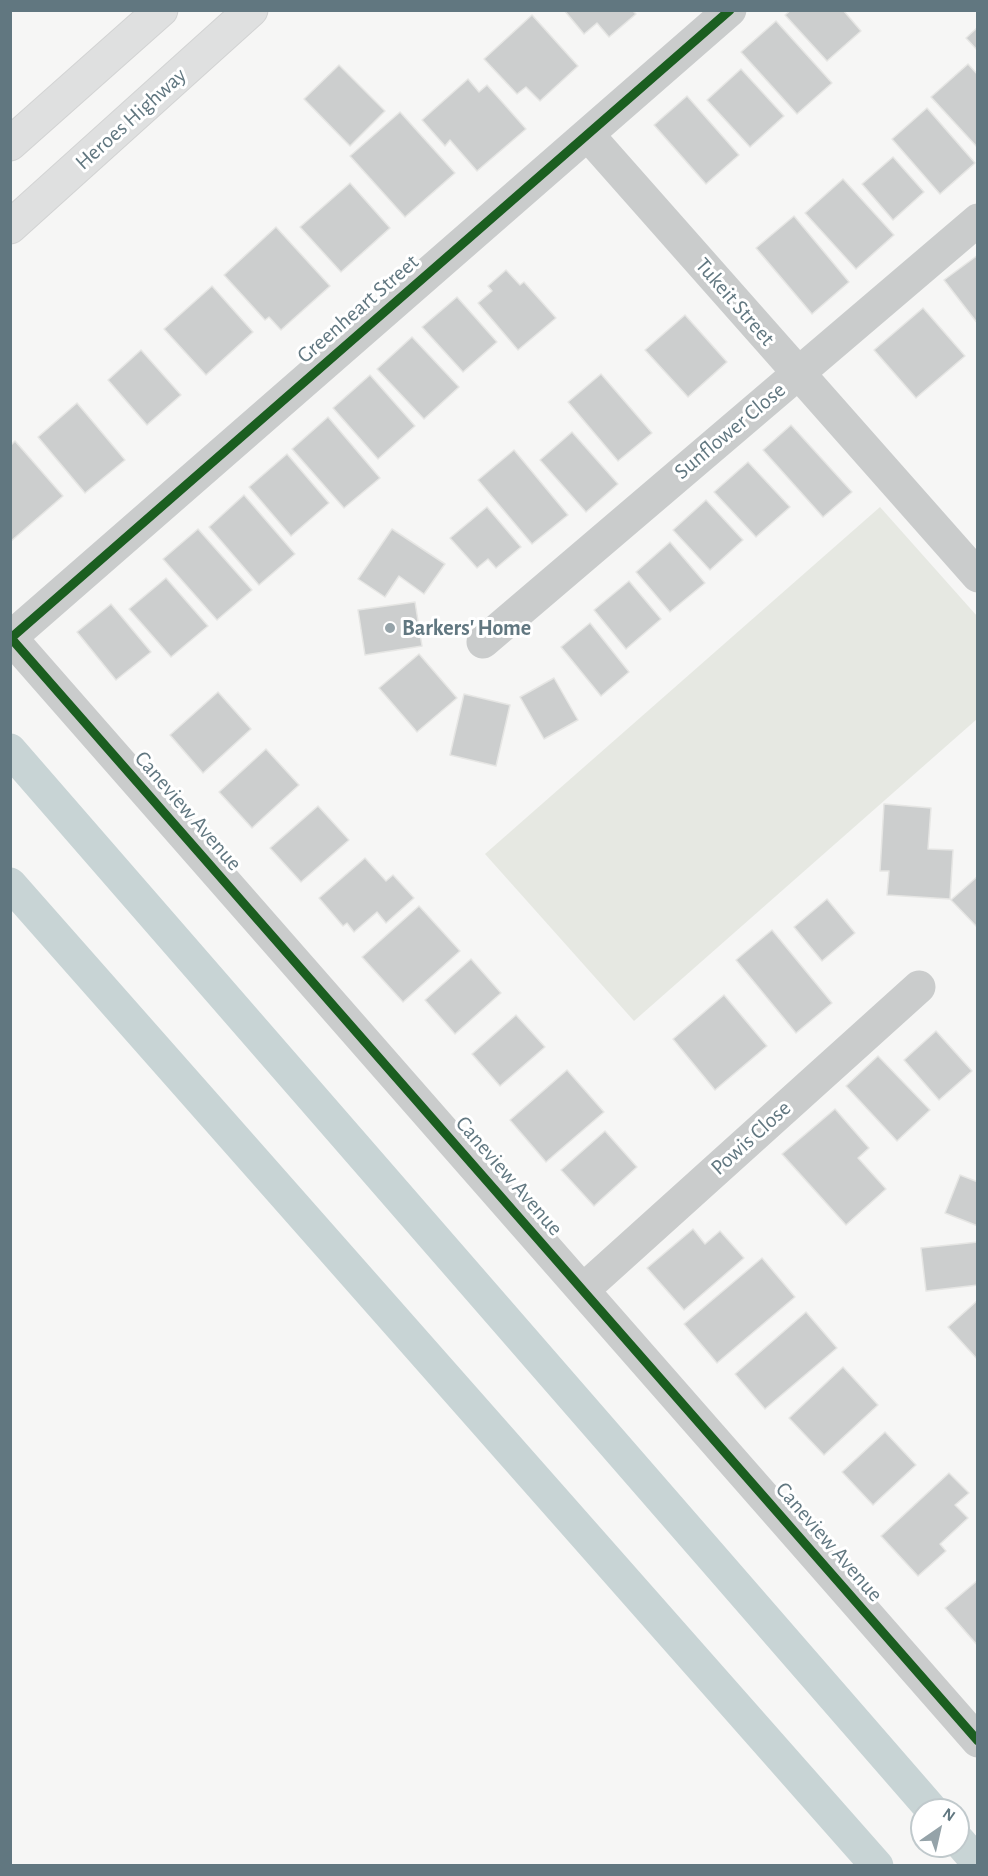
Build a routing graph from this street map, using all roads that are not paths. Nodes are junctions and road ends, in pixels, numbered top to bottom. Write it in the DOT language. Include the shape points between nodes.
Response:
graph roads {
  1 [pos="162,10"];
  2 [pos="251,10"];
  3 [pos="730,10"];
  4 [pos="588,135"];
  5 [pos="10,144"];
  6 [pos="978,220"];
  7 [pos="10,227"];
  8 [pos="798,373"];
  9 [pos="978,576"];
  10 [pos="11,638"];
  11 [pos="483,642"];
  12 [pos="919,987"];
  13 [pos="583,1290"];
  14 [pos="978,1741"];
  1 -- 5 [label="main road"];
  2 -- 7 [label="main road, Heroes Highway"];
  3 -- 4 [label="street, Greenheart Street"];
  4 -- 8 [label="street, Tukeit Street"];
  4 -- 10 [label="street, Greenheart Street"];
  6 -- 8 [label="street, Sunflower Close"];
  8 -- 9 [label="street, Tukeit Street"];
  8 -- 11 [label="street, Sunflower Close"];
  10 -- 13 [label="street, Caneview Avenue"];
  12 -- 13 [label="street, Powis Close"];
  13 -- 14 [label="street, Caneview Avenue"];
}
